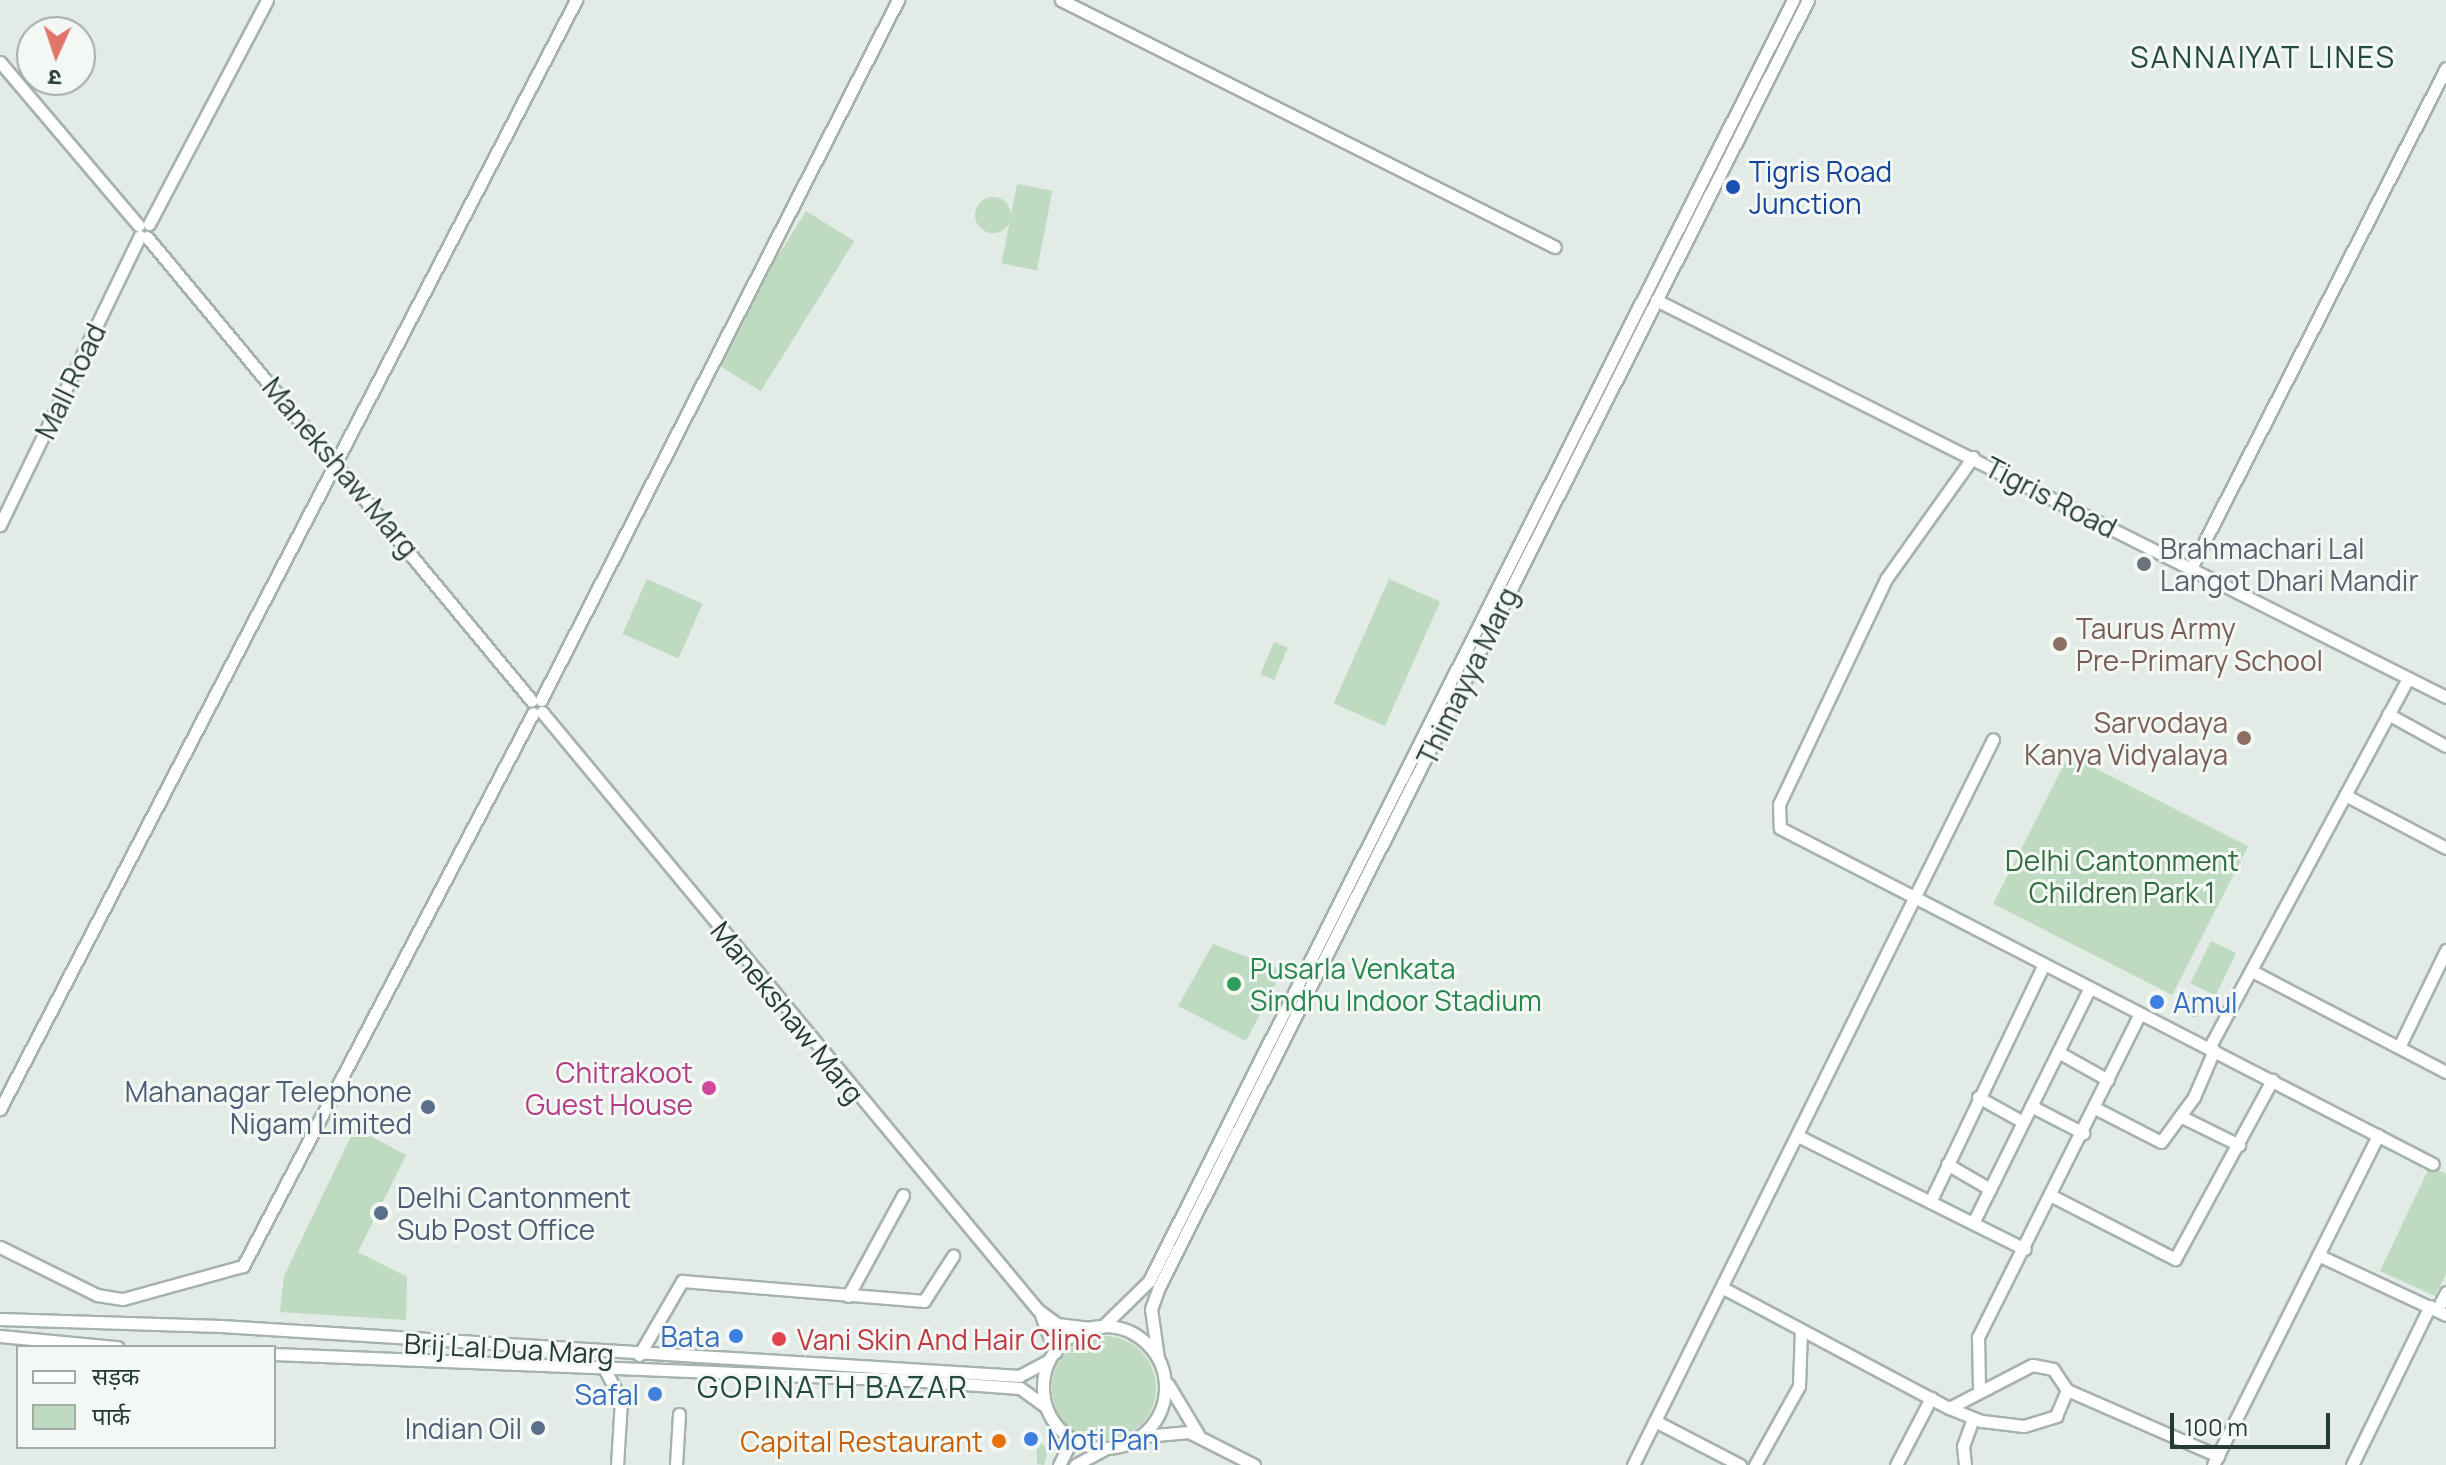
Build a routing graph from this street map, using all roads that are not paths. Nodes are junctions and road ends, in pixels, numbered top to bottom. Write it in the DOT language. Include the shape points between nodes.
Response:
graph roads {
  1 [pos="267,0"];
  2 [pos="576,0"];
  3 [pos="898,0"];
  4 [pos="1061,0"];
  5 [pos="1793,0"];
  6 [pos="1808,0"];
  7 [pos="0,62"];
  8 [pos="2446,68"];
  9 [pos="143,230"];
  10 [pos="1555,247"];
  11 [pos="1656,300"];
  12 [pos="1973,457"];
  13 [pos="338,462"];
  14 [pos="0,525"];
  15 [pos="2191,568"];
  16 [pos="2408,678"];
  17 [pos="2446,697"];
  18 [pos="537,706"];
  19 [pos="2388,714"];
  20 [pos="1993,739"];
  21 [pos="2446,746"];
  22 [pos="1406,790"];
  23 [pos="2345,795"];
  24 [pos="2446,848"];
  25 [pos="1913,903"];
  26 [pos="2446,950"];
  27 [pos="2043,966"];
  28 [pos="2252,971"];
  29 [pos="2089,989"];
  30 [pos="2140,1014"];
  31 [pos="2399,1047"];
  32 [pos="2211,1049"];
  33 [pos="2058,1052"];
  34 [pos="2446,1072"];
  35 [pos="2108,1080"];
  36 [pos="2272,1080"];
  37 [pos="1978,1097"];
  38 [pos="2031,1106"];
  39 [pos="2095,1108"];
  40 [pos="0,1109"];
  41 [pos="2180,1116"];
  42 [pos="2023,1122"];
  43 [pos="2083,1133"];
  44 [pos="2378,1135"];
  45 [pos="1800,1137"];
  46 [pos="2239,1145"];
  47 [pos="1947,1164"];
  48 [pos="2433,1164"];
  49 [pos="1990,1189"];
  50 [pos="903,1195"];
  51 [pos="2052,1196"];
  52 [pos="1930,1202"];
  53 [pos="1973,1223"];
  54 [pos="0,1247"];
  55 [pos="2025,1249"];
  56 [pos="2318,1255"];
  57 [pos="953,1256"];
  58 [pos="1723,1288"];
  59 [pos="2446,1292"];
  60 [pos="848,1296"];
  61 [pos="1038,1310"];
  62 [pos="2437,1310"];
  63 [pos="0,1319"];
  64 [pos="1096,1327"];
  65 [pos="1801,1330"];
  66 [pos="0,1336"];
  67 [pos="96,1345"];
  68 [pos="276,1354"];
  69 [pos="639,1355"];
  70 [pos="1052,1356"];
  71 [pos="1158,1358"];
  72 [pos="604,1368"];
  73 [pos="1163,1371"];
  74 [pos="1019,1382"];
  75 [pos="1979,1388"];
  76 [pos="2067,1390"];
  77 [pos="1931,1398"];
  78 [pos="1046,1407"];
  79 [pos="1949,1408"];
  80 [pos="679,1414"];
  81 [pos="1973,1418"];
  82 [pos="1655,1421"];
  83 [pos="1139,1438"];
  84 [pos="1200,1438"];
  85 [pos="1072,1440"];
  86 [pos="1107,1448"];
  87 [pos="2215,1461"];
  88 [pos="617,1465"];
  89 [pos="676,1465"];
  90 [pos="1059,1465"];
  91 [pos="1075,1465"];
  92 [pos="1254,1465"];
  93 [pos="1633,1465"];
  94 [pos="1740,1465"];
  95 [pos="1755,1465"];
  96 [pos="1896,1465"];
  97 [pos="1965,1465"];
  98 [pos="2352,1465"];
  1 -- 9 [label="street, Mall Road"];
  2 -- 13 [label="street"];
  3 -- 18 [label="street"];
  4 -- 10 [label="street"];
  5 -- 22 [label="street, Thimayya Marg"];
  6 -- 11 [label="street, Thimayya Marg"];
  7 -- 9 [label="street, Manekshaw Marg"];
  8 -- 15 [label="street"];
  9 -- 13 [label="street, Manekshaw Marg"];
  9 -- 14 [label="street, Mall Road"];
  11 -- 12 [label="street, Tigris Road"];
  11 -- 22 [label="street, Thimayya Marg"];
  12 -- 15 [label="street, Tigris Road"];
  12 -- 25 [label="street" via="1886,579 1776,816 1788,837"];
  13 -- 18 [label="street, Manekshaw Marg"];
  13 -- 40 [label="street"];
  15 -- 16 [label="street, Tigris Road"];
  16 -- 17 [label="street, Tigris Road"];
  16 -- 19 [label="street"];
  18 -- 54 [label="street" via="243,1266 123,1299 97,1295"];
  18 -- 61 [label="street, Manekshaw Marg"];
  19 -- 21 [label="street"];
  19 -- 23 [label="street"];
  20 -- 25 [label="street"];
  22 -- 64 [label="street, Thimayya Marg" via="1149,1281"];
  22 -- 71 [label="street, Thimayya Marg" via="1159,1287 1151,1309"];
  23 -- 24 [label="street"];
  23 -- 28 [label="street"];
  25 -- 27 [label="street"];
  25 -- 45 [label="street"];
  26 -- 31 [label="street"];
  27 -- 29 [label="street"];
  27 -- 37 [label="street"];
  28 -- 31 [label="street"];
  28 -- 32 [label="street"];
  29 -- 30 [label="street"];
  29 -- 33 [label="street"];
  30 -- 32 [label="street"];
  30 -- 35 [label="street"];
  31 -- 34 [label="street"];
  32 -- 36 [label="street"];
  32 -- 41 [label="street"];
  33 -- 35 [label="street"];
  33 -- 38 [label="street"];
  35 -- 39 [label="street"];
  36 -- 44 [label="street"];
  36 -- 46 [label="street"];
  37 -- 42 [label="street"];
  37 -- 47 [label="street"];
  38 -- 42 [label="street"];
  38 -- 43 [label="street"];
  39 -- 41 [label="street" via="2158,1142"];
  39 -- 43 [label="street"];
  41 -- 46 [label="street"];
  42 -- 49 [label="street"];
  43 -- 51 [label="street"];
  44 -- 48 [label="street"];
  44 -- 56 [label="street"];
  45 -- 52 [label="street"];
  45 -- 58 [label="street"];
  46 -- 51 [label="street" via="2175,1259"];
  47 -- 49 [label="street"];
  47 -- 52 [label="street"];
  49 -- 53 [label="street"];
  50 -- 60 [label="street"];
  51 -- 55 [label="street"];
  52 -- 53 [label="street"];
  53 -- 55 [label="street"];
  55 -- 75 [label="street" via="1978,1337"];
  56 -- 62 [label="street"];
  56 -- 87 [label="street"];
  57 -- 60 [label="street" via="924,1301"];
  58 -- 65 [label="street"];
  58 -- 82 [label="street"];
  59 -- 62 [label="street"];
  60 -- 69 [label="street" via="682,1281"];
  61 -- 64 [label="street, Manekshaw Marg" via="1057,1324"];
  61 -- 70 [label="street, Manekshaw Marg"];
  62 -- 98 [label="street"];
  63 -- 69 [label="street, Brij Lal Dua Marg" via="221,1326"];
  64 -- 70 [label="street"];
  64 -- 71 [label="street" via="1134,1334"];
  65 -- 77 [label="street"];
  65 -- 95 [label="street" via="1799,1386"];
  66 -- 67 [label="street"];
  68 -- 72 [label="street, Brij Lal Dua Marg"];
  69 -- 74 [label="street, Brij Lal Dua Marg"];
  70 -- 74 [label="street"];
  70 -- 78 [label="street"];
  71 -- 73 [label="street"];
  72 -- 74 [label="street, Brij Lal Dua Marg"];
  72 -- 88 [label="street" via="617,1384 622,1410"];
  73 -- 83 [label="street" via="1162,1408"];
  73 -- 84 [label="street" via="1173,1401"];
  74 -- 78 [label="street"];
  75 -- 76 [label="street" via="2046,1365"];
  75 -- 79 [label="street"];
  76 -- 81 [label="street" via="2065,1406 2038,1422"];
  76 -- 87 [label="street"];
  77 -- 79 [label="street"];
  77 -- 96 [label="street"];
  78 -- 85 [label="street"];
  79 -- 81 [label="street"];
  80 -- 89 [label="street"];
  81 -- 97 [label="street" via="1963,1446"];
  82 -- 93 [label="street"];
  82 -- 94 [label="street"];
  83 -- 84 [label="street" via="1171,1430"];
  83 -- 86 [label="street"];
  84 -- 92 [label="street"];
  85 -- 86 [label="street"];
  85 -- 90 [label="street"];
  86 -- 91 [label="street"];
}
